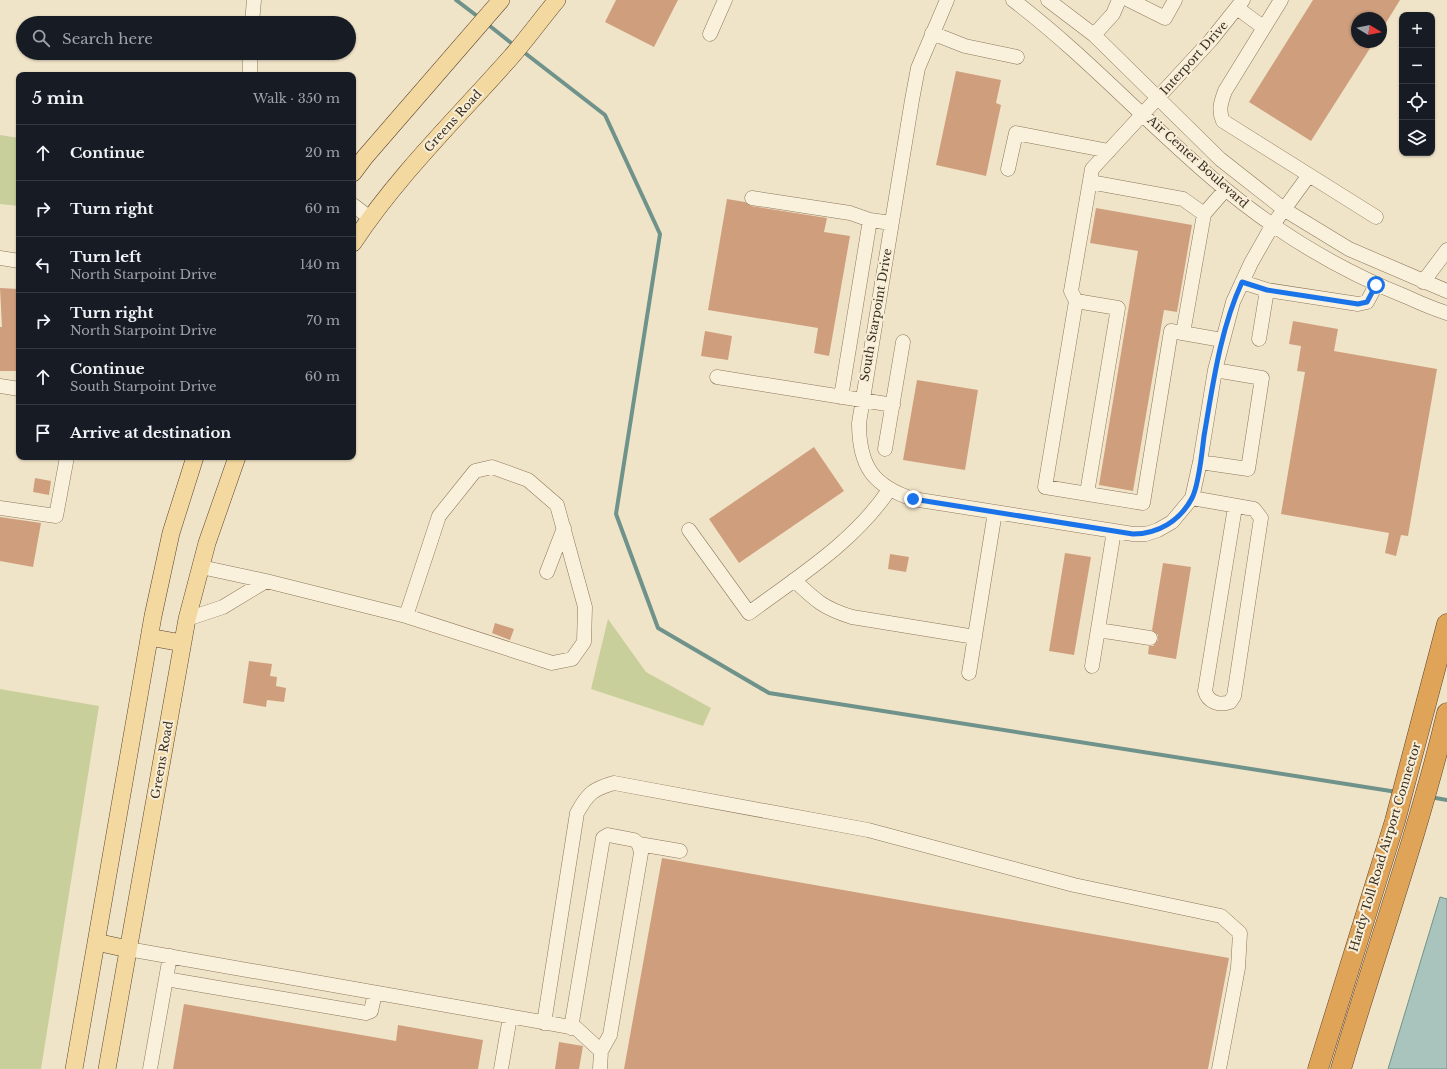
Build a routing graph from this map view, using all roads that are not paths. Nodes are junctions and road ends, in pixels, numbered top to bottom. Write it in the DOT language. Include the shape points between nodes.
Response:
graph roads {
  1 [pos="254,0"];
  2 [pos="557,0"];
  3 [pos="725,0"];
  4 [pos="947,0"];
  5 [pos="1013,0"];
  6 [pos="1048,0"];
  7 [pos="1119,0"];
  8 [pos="1129,0"];
  9 [pos="1175,0"];
  10 [pos="1281,0"];
  11 [pos="499,2"];
  12 [pos="1240,4"];
  13 [pos="253,16"];
  14 [pos="1263,27"];
  15 [pos="932,32"];
  16 [pos="710,34"];
  17 [pos="1094,35"];
  18 [pos="1017,57"];
  19 [pos="250,60"];
  20 [pos="250,72"];
  21 [pos="1158,98"];
  22 [pos="1143,114"];
  23 [pos="1109,151"];
  24 [pos="356,169"];
  25 [pos="1008,169"];
  26 [pos="1309,175"];
  27 [pos="1090,182"];
  28 [pos="1225,190"];
  29 [pos="752,198"];
  30 [pos="356,207"];
  31 [pos="1285,210"];
  32 [pos="1204,214"];
  33 [pos="1376,217"];
  34 [pos="370,218"];
  35 [pos="870,220"];
  36 [pos="891,223"];
  37 [pos="1272,226"];
  38 [pos="356,239"];
  39 [pos="1447,250"];
  40 [pos="0,258"];
  41 [pos="16,261"];
  42 [pos="1242,282"];
  43 [pos="1423,282"];
  44 [pos="1376,285"];
  45 [pos="1267,290"];
  46 [pos="1447,291"];
  47 [pos="1076,300"];
  48 [pos="1447,313"];
  49 [pos="1183,333"];
  50 [pos="1259,339"];
  51 [pos="1222,340"];
  52 [pos="903,342"];
  53 [pos="1215,370"];
  54 [pos="717,377"];
  55 [pos="0,386"];
  56 [pos="16,389"];
  57 [pos="841,397"];
  58 [pos="862,400"];
  59 [pos="893,405"];
  60 [pos="885,449"];
  61 [pos="66,460"];
  62 [pos="194,460"];
  63 [pos="236,460"];
  64 [pos="1200,462"];
  65 [pos="889,490"];
  66 [pos="1088,493"];
  67 [pos="1192,498"];
  68 [pos="1235,506"];
  69 [pos="0,508"];
  70 [pos="995,512"];
  71 [pos="564,528"];
  72 [pos="689,530"];
  73 [pos="1114,531"];
  74 [pos="201,567"];
  75 [pos="546,572"];
  76 [pos="794,580"];
  77 [pos="266,581"];
  78 [pos="406,616"];
  79 [pos="187,619"];
  80 [pos="1447,624"];
  81 [pos="1098,630"];
  82 [pos="149,637"];
  83 [pos="974,637"];
  84 [pos="1150,638"];
  85 [pos="182,643"];
  86 [pos="1092,666"];
  87 [pos="969,673"];
  88 [pos="1447,713"];
  89 [pos="639,844"];
  90 [pos="680,851"];
  91 [pos="96,942"];
  92 [pos="128,949"];
  93 [pos="170,956"];
  94 [pos="166,979"];
  95 [pos="376,993"];
  96 [pos="510,1017"];
  97 [pos="544,1023"];
  98 [pos="571,1028"];
  99 [pos="600,1051"];
  100 [pos="74,1069"];
  101 [pos="107,1069"];
  102 [pos="150,1069"];
  103 [pos="501,1069"];
  104 [pos="600,1069"];
  105 [pos="1220,1069"];
  106 [pos="1318,1069"];
  107 [pos="1341,1069"];
  1 -- 13 [label="street"];
  2 -- 34 [label="main road, Greens Road" via="511,56 398,182"];
  3 -- 16 [label="street"];
  4 -- 15 [label="street, South Starpoint Drive"];
  5 -- 22 [label="street, Air Center Boulevard" via="1044,23"];
  6 -- 17 [label="street, Air Center Boulevard"];
  7 -- 17 [label="street" via="1113,14"];
  8 -- 9 [label="street" via="1165,18"];
  10 -- 14 [label="street"];
  11 -- 24 [label="main road"];
  12 -- 14 [label="street"];
  12 -- 21 [label="street, Interport Drive"];
  14 -- 26 [label="street" via="1225,91 1220,114 1223,122"];
  15 -- 18 [label="street" via="965,46"];
  15 -- 36 [label="street, South Starpoint Drive" via="918,68"];
  17 -- 21 [label="street, Air Center Boulevard"];
  19 -- 20 [label="street"];
  21 -- 22 [label="street, Interport Drive"];
  21 -- 31 [label="street, Air Center Boulevard" via="1220,159"];
  22 -- 23 [label="street, Interport Drive"];
  22 -- 28 [label="street, Air Center Boulevard"];
  23 -- 25 [label="street" via="1016,133"];
  23 -- 27 [label="street, Interport Drive" via="1092,169"];
  26 -- 31 [label="street"];
  26 -- 33 [label="street"];
  27 -- 32 [label="street" via="1183,199"];
  27 -- 47 [label="street, Interport Drive" via="1071,291"];
  28 -- 32 [label="street"];
  28 -- 37 [label="street, Air Center Boulevard"];
  29 -- 35 [label="street" via="850,213"];
  30 -- 34 [label="street"];
  31 -- 37 [label="street"];
  31 -- 43 [label="street, Air Center Boulevard" via="1349,249"];
  32 -- 49 [label="street"];
  34 -- 38 [label="main road, Greens Road"];
  35 -- 36 [label="street"];
  35 -- 57 [label="street"];
  36 -- 58 [label="street, South Starpoint Drive"];
  37 -- 42 [label="street"];
  37 -- 44 [label="street, Air Center Boulevard" via="1315,253"];
  39 -- 43 [label="street"];
  40 -- 41 [label="street"];
  42 -- 45 [label="street"];
  42 -- 51 [label="street"];
  43 -- 46 [label="street, Air Center Boulevard"];
  44 -- 45 [label="street" via="1367,302 1358,304"];
  44 -- 48 [label="street, Air Center Boulevard"];
  45 -- 50 [label="street"];
  47 -- 66 [label="street" via="1118,308"];
  47 -- 66 [label="street, Interport Drive" via="1045,487"];
  49 -- 51 [label="street"];
  49 -- 66 [label="street" via="1171,331 1143,503"];
  51 -- 53 [label="street"];
  52 -- 59 [label="street"];
  53 -- 64 [label="street"];
  53 -- 64 [label="street" via="1262,378 1248,469"];
  54 -- 57 [label="street"];
  55 -- 56 [label="street"];
  57 -- 58 [label="street"];
  58 -- 59 [label="street"];
  58 -- 65 [label="street, South Starpoint Drive" via="859,439 862,454 866,466 876,480"];
  59 -- 60 [label="street"];
  61 -- 69 [label="street" via="56,516"];
  62 -- 82 [label="main road" via="171,533"];
  63 -- 74 [label="main road, Greens Road"];
  64 -- 67 [label="street"];
  65 -- 70 [label="street, South Starpoint Drive" via="913,499"];
  65 -- 76 [label="street" via="880,504 854,532"];
  67 -- 68 [label="street"];
  67 -- 73 [label="street, South Starpoint Drive" via="1172,522 1158,530 1146,534"];
  68 -- 68 [label="street" via="1205,691 1210,701 1226,703 1234,696 1261,524 1261,518 1254,509"];
  70 -- 73 [label="street, South Starpoint Drive"];
  70 -- 83 [label="street"];
  71 -- 75 [label="street"];
  71 -- 78 [label="street" via="557,505 528,480 492,467 474,471 439,516"];
  71 -- 78 [label="street" via="585,607 584,642 572,659 552,663"];
  72 -- 76 [label="street" via="749,613"];
  73 -- 81 [label="street"];
  74 -- 77 [label="street"];
  74 -- 79 [label="main road, Greens Road"];
  76 -- 83 [label="street" via="816,602 841,614"];
  77 -- 78 [label="street"];
  77 -- 79 [label="street" via="223,607"];
  79 -- 85 [label="main road, Greens Road"];
  80 -- 106 [label="highway, Hardy Toll Road Airport Connector" via="1395,821"];
  81 -- 84 [label="street"];
  81 -- 86 [label="street"];
  82 -- 85 [label="main road"];
  82 -- 91 [label="main road"];
  83 -- 87 [label="street"];
  85 -- 92 [label="main road, Greens Road"];
  88 -- 107 [label="highway, Hardy Toll Road Airport Connector" via="1418,826 1368,977"];
  89 -- 90 [label="street"];
  89 -- 98 [label="street" via="634,840 608,835 604,838"];
  89 -- 99 [label="street" via="641,853 610,1035"];
  91 -- 92 [label="main road"];
  91 -- 100 [label="main road"];
  92 -- 93 [label="street"];
  92 -- 101 [label="main road, Greens Road"];
  93 -- 94 [label="street"];
  93 -- 95 [label="street"];
  94 -- 95 [label="street" via="366,1013 371,1011"];
  94 -- 102 [label="street"];
  95 -- 96 [label="street"];
  96 -- 97 [label="street"];
  96 -- 103 [label="street"];
  97 -- 98 [label="street"];
  97 -- 105 [label="street" via="577,812 586,797 598,787 614,783 868,830 1074,885 1221,916 1240,933 1238,968"];
  98 -- 99 [label="street" via="576,1028"];
  99 -- 104 [label="street"];
}
